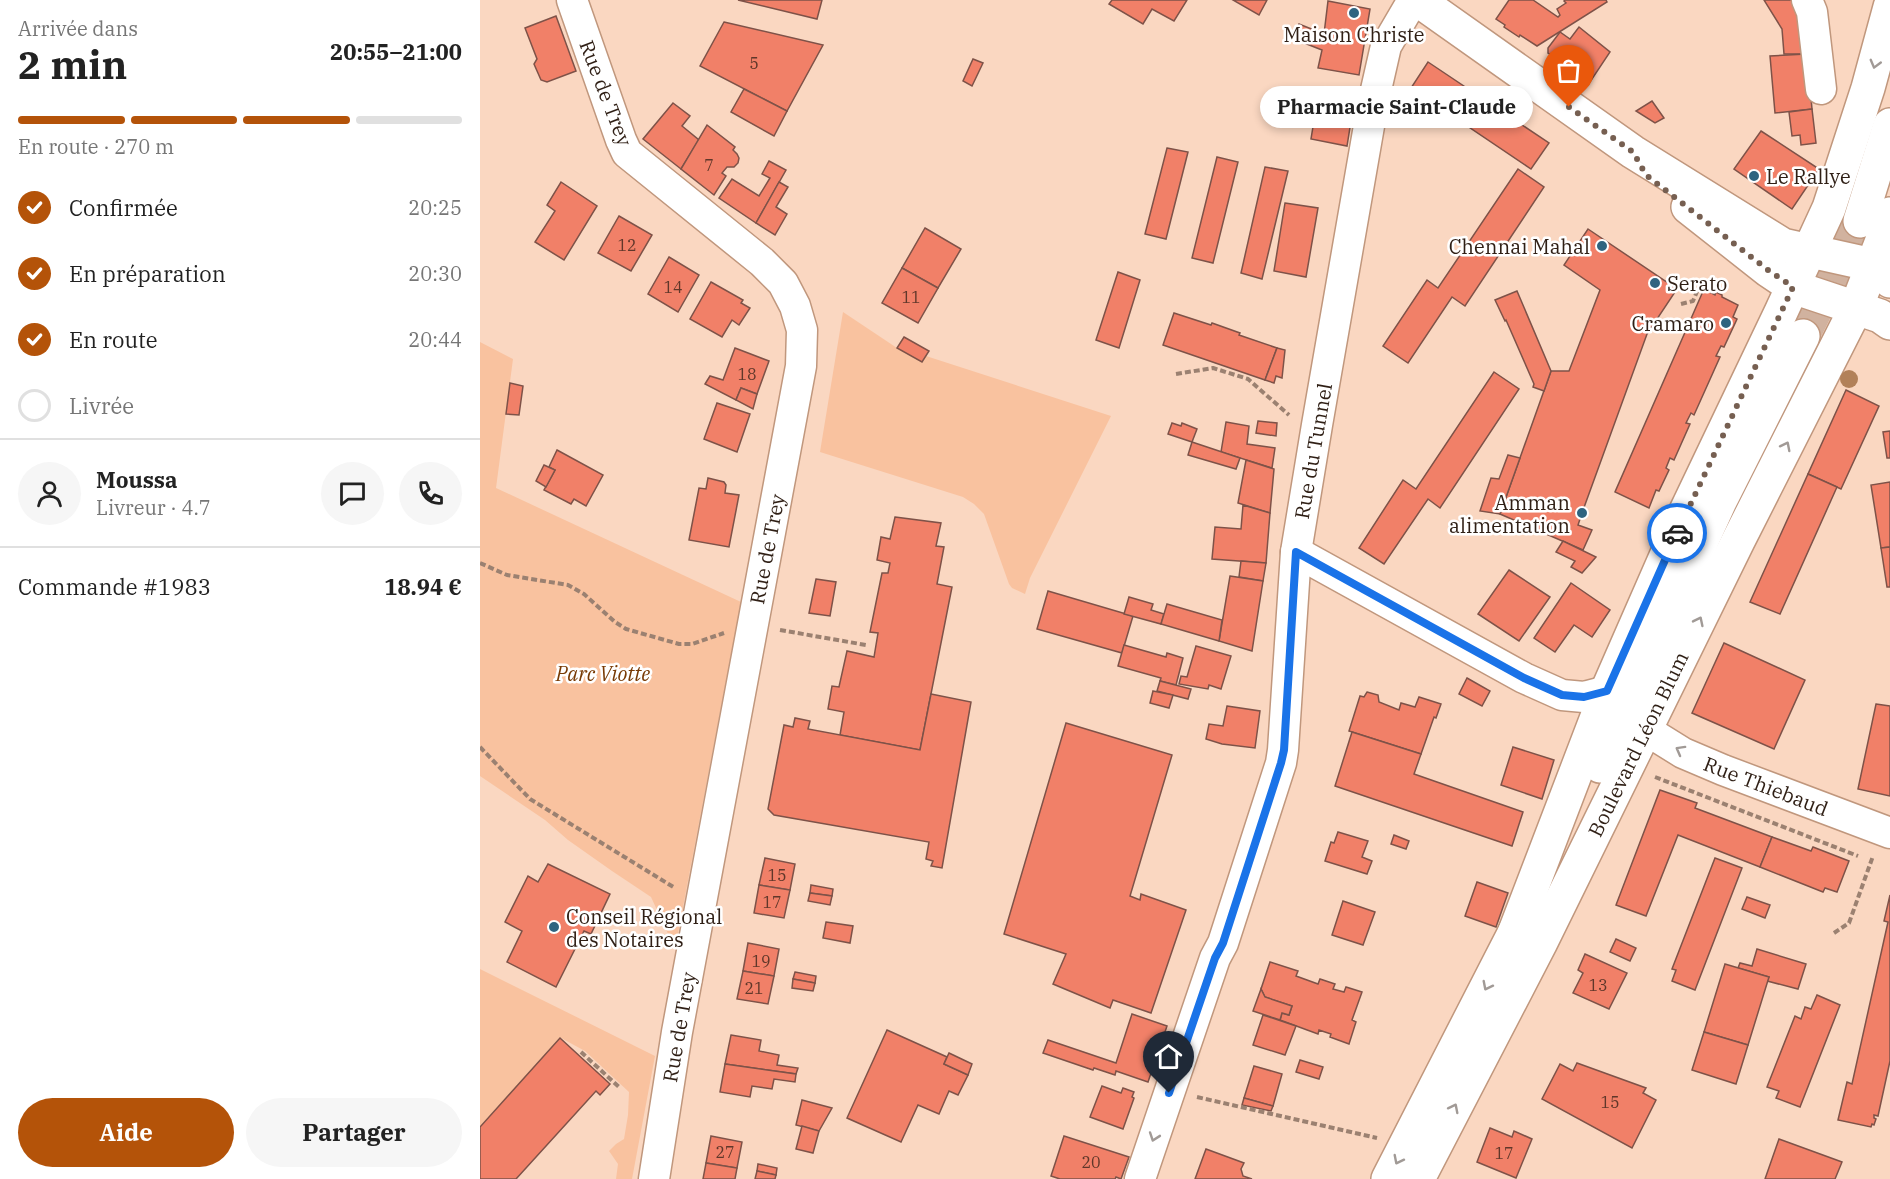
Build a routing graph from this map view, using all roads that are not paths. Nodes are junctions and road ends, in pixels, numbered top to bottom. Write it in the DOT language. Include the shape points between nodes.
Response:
graph roads {
  1 [pos="572,0"];
  2 [pos="1413,0"];
  3 [pos="1418,0"];
  4 [pos="1807,0"];
  5 [pos="1890,7"];
  6 [pos="1821,89"];
  7 [pos="1890,125"];
  8 [pos="1633,152"];
  9 [pos="1875,218"];
  10 [pos="1796,248"];
  11 [pos="1882,273"];
  12 [pos="1793,287"];
  13 [pos="1856,308"];
  14 [pos="1890,323"];
  15 [pos="1803,336"];
  16 [pos="1296,552"];
  17 [pos="1607,691"];
  18 [pos="1646,730"];
  19 [pos="1883,841"];
  20 [pos="1527,939"];
  21 [pos="654,1179"];
  22 [pos="1140,1179"];
  23 [pos="1388,1179"];
  24 [pos="1418,1179"];
  1 -- 21 [label="street, Rue de Trey" via="627,153 783,283 802,330 801,366 742,628"];
  2 -- 16 [label="street, Rue du Tunnel" via="1386,46 1376,92"];
  3 -- 8 [label="main road"];
  4 -- 6 [label="street" via="1812,12"];
  5 -- 10 [label="main road, one-way" via="1829,208"];
  7 -- 9 [label="main road, Boulevard Léon Blum"];
  8 -- 10 [label="main road"];
  8 -- 12 [label="main road" via="1646,175"];
  9 -- 11 [label="main road, Boulevard Léon Blum"];
  10 -- 11 [label="main road"];
  10 -- 12 [label="main road"];
  11 -- 13 [label="main road, Boulevard Léon Blum"];
  12 -- 13 [label="main road"];
  12 -- 17 [label="main road" via="1685,513"];
  13 -- 14 [label="main road"];
  18 -- 13 [label="main road, Boulevard Léon Blum, one-way"];
  15 -- 20 [label="main road, Boulevard Léon Blum" via="1720,501"];
  16 -- 17 [label="street" via="1524,678 1562,695 1584,697"];
  16 -- 22 [label="street, Rue du Tunnel, one-way" via="1284,750 1223,943"];
  17 -- 20 [label="main road"];
  19 -- 18 [label="street, Rue Thiebaud, one-way" via="1792,797 1683,753"];
  18 -- 20 [label="main road, Boulevard Léon Blum"];
  20 -- 23 [label="main road, Boulevard Léon Blum, one-way"];
  24 -- 20 [label="main road, Boulevard Léon Blum, one-way"];
}
